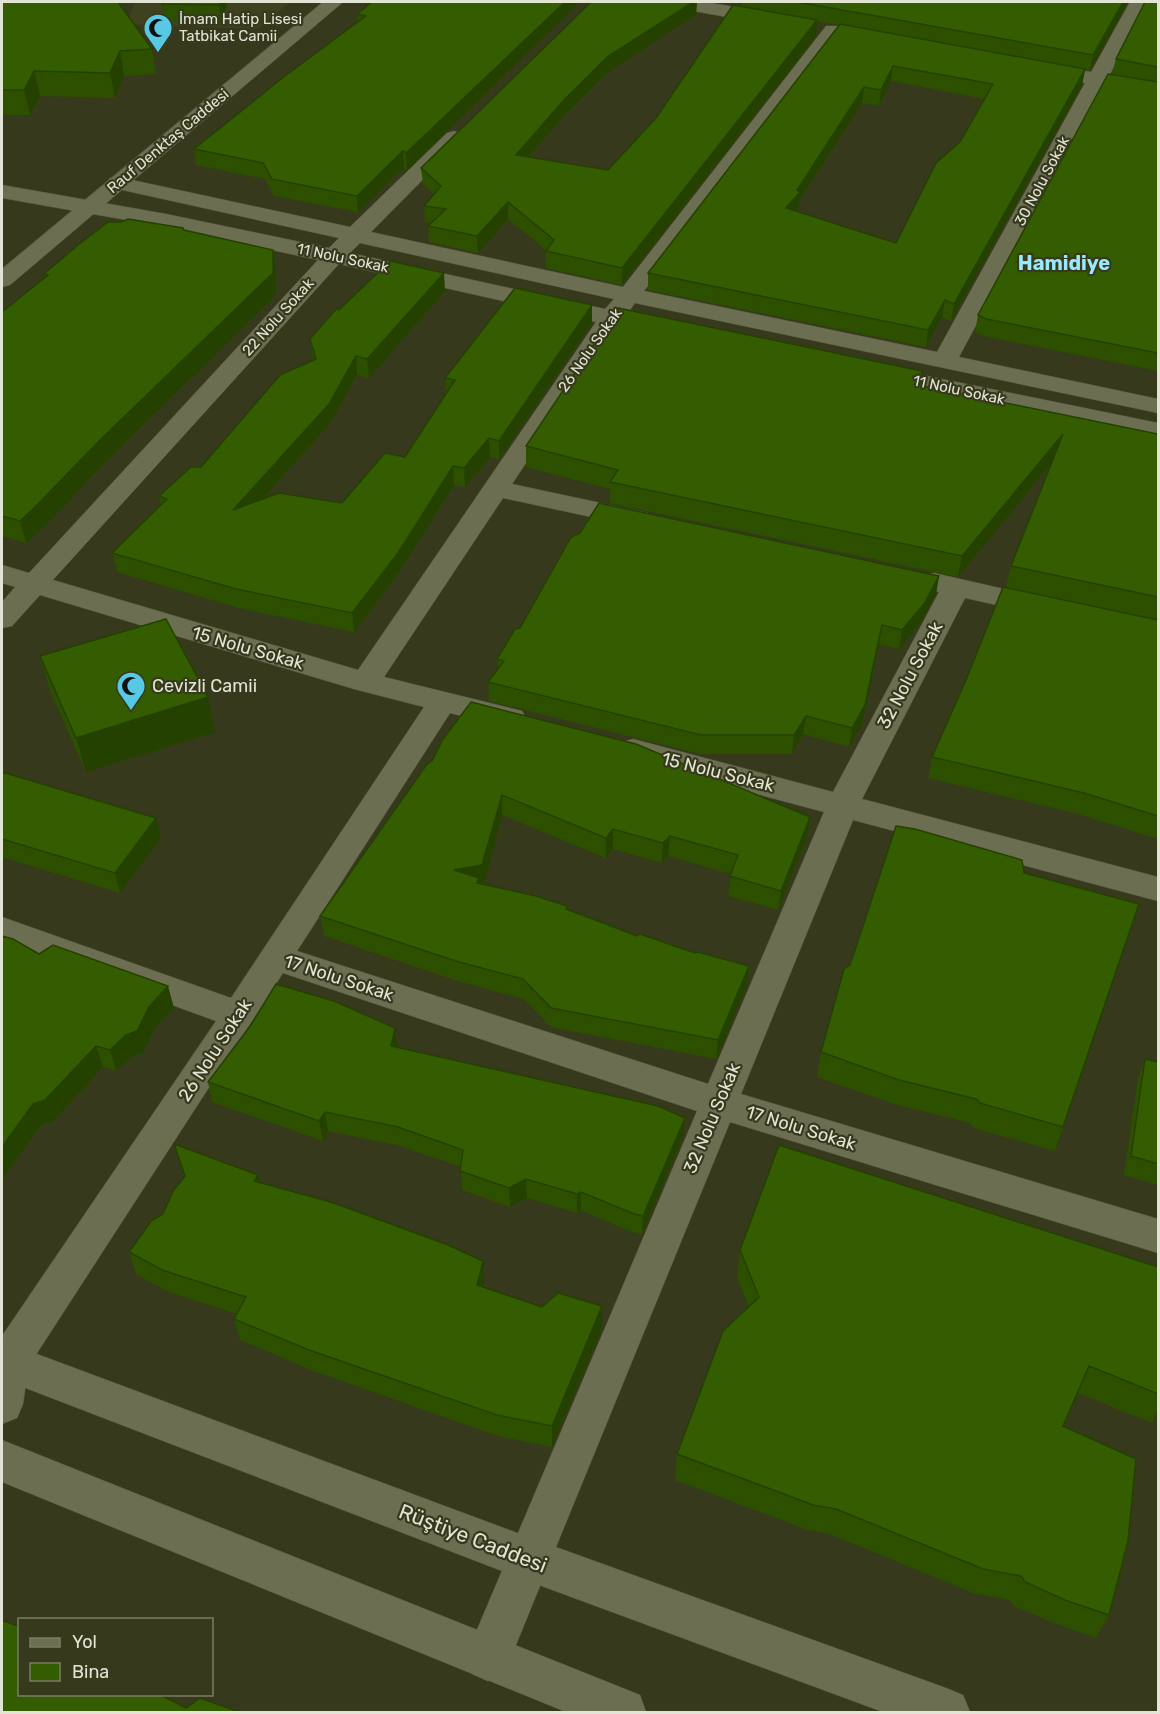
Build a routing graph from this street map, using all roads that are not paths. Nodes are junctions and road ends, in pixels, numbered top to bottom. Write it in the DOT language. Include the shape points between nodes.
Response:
graph roads {
  1 [pos="334,2"];
  2 [pos="676,2"];
  3 [pos="1139,2"];
  4 [pos="788,22"];
  5 [pos="834,30"];
  6 [pos="1017,64"];
  7 [pos="1097,79"];
  8 [pos="1158,91"];
  9 [pos="473,118"];
  10 [pos="117,183"];
  11 [pos="2,191"];
  12 [pos="90,205"];
  13 [pos="354,235"];
  14 [pos="335,255"];
  15 [pos="2,280"];
  16 [pos="629,295"];
  17 [pos="611,318"];
  18 [pos="681,332"];
  19 [pos="945,361"];
  20 [pos="855,368"];
  21 [pos="1158,406"];
  22 [pos="1158,431"];
  23 [pos="496,489"];
  24 [pos="668,526"];
  25 [pos="2,574"];
  26 [pos="910,577"];
  27 [pos="34,585"];
  28 [pos="956,587"];
  29 [pos="1068,611"];
  30 [pos="2,619"];
  31 [pos="365,682"];
  32 [pos="443,701"];
  33 [pos="534,724"];
  34 [pos="603,742"];
  35 [pos="843,804"];
  36 [pos="1158,889"];
  37 [pos="2,930"];
  38 [pos="275,957"];
  39 [pos="239,1015"];
  40 [pos="719,1103"];
  41 [pos="1158,1236"];
  42 [pos="5,1361"];
  43 [pos="2,1404"];
  44 [pos="2,1461"];
  45 [pos="528,1559"];
  46 [pos="488,1658"];
  47 [pos="623,1713"];
  48 [pos="946,1713"];
  1 -- 10 [label="street, Rauf Denktaş Caddesi"];
  2 -- 4 [label="street"];
  3 -- 7 [label="street, 30 Nolu Sokak"];
  5 -- 16 [label="street, 26 Nolu Sokak"];
  6 -- 7 [label="street"];
  7 -- 8 [label="street"];
  7 -- 19 [label="street, 30 Nolu Sokak"];
  9 -- 13 [label="street, 22 Nolu Sokak"];
  10 -- 12 [label="street, Rauf Denktaş Caddesi"];
  10 -- 13 [label="street, 11 Nolu Sokak"];
  11 -- 12 [label="street, 11 Nolu Sokak"];
  12 -- 14 [label="street, 11 Nolu Sokak"];
  12 -- 15 [label="street, Rauf Denktaş Caddesi"];
  13 -- 14 [label="street, 22 Nolu Sokak"];
  13 -- 16 [label="street, 11 Nolu Sokak"];
  14 -- 17 [label="street, 11 Nolu Sokak"];
  14 -- 27 [label="street, 22 Nolu Sokak"];
  16 -- 17 [label="street, 26 Nolu Sokak"];
  16 -- 19 [label="street, 11 Nolu Sokak"];
  17 -- 18 [label="street, 11 Nolu Sokak"];
  17 -- 23 [label="street, 26 Nolu Sokak"];
  19 -- 21 [label="street, 11 Nolu Sokak"];
  20 -- 22 [label="street, 11 Nolu Sokak"];
  23 -- 24 [label="street"];
  23 -- 31 [label="street, 26 Nolu Sokak"];
  25 -- 27 [label="street, 15 Nolu Sokak"];
  26 -- 28 [label="street"];
  27 -- 30 [label="street, 22 Nolu Sokak"];
  27 -- 31 [label="street, 15 Nolu Sokak"];
  28 -- 29 [label="street"];
  28 -- 35 [label="street, 32 Nolu Sokak"];
  31 -- 32 [label="street, 15 Nolu Sokak"];
  32 -- 33 [label="street, 15 Nolu Sokak"];
  32 -- 38 [label="street, 26 Nolu Sokak"];
  34 -- 35 [label="street, 15 Nolu Sokak"];
  35 -- 36 [label="street, 15 Nolu Sokak"];
  35 -- 40 [label="street, 32 Nolu Sokak"];
  37 -- 39 [label="street"];
  38 -- 39 [label="street, 26 Nolu Sokak"];
  38 -- 40 [label="street, 17 Nolu Sokak"];
  39 -- 42 [label="street, 26 Nolu Sokak"];
  40 -- 41 [label="street, 17 Nolu Sokak"];
  40 -- 45 [label="street, 32 Nolu Sokak"];
  42 -- 43 [label="street, 26 Nolu Sokak"];
  42 -- 45 [label="street, Rüştiye Caddesi"];
  44 -- 46 [label="street"];
  45 -- 46 [label="street, 32 Nolu Sokak"];
  45 -- 48 [label="street, Rüştiye Caddesi"];
  46 -- 47 [label="street"];
}
